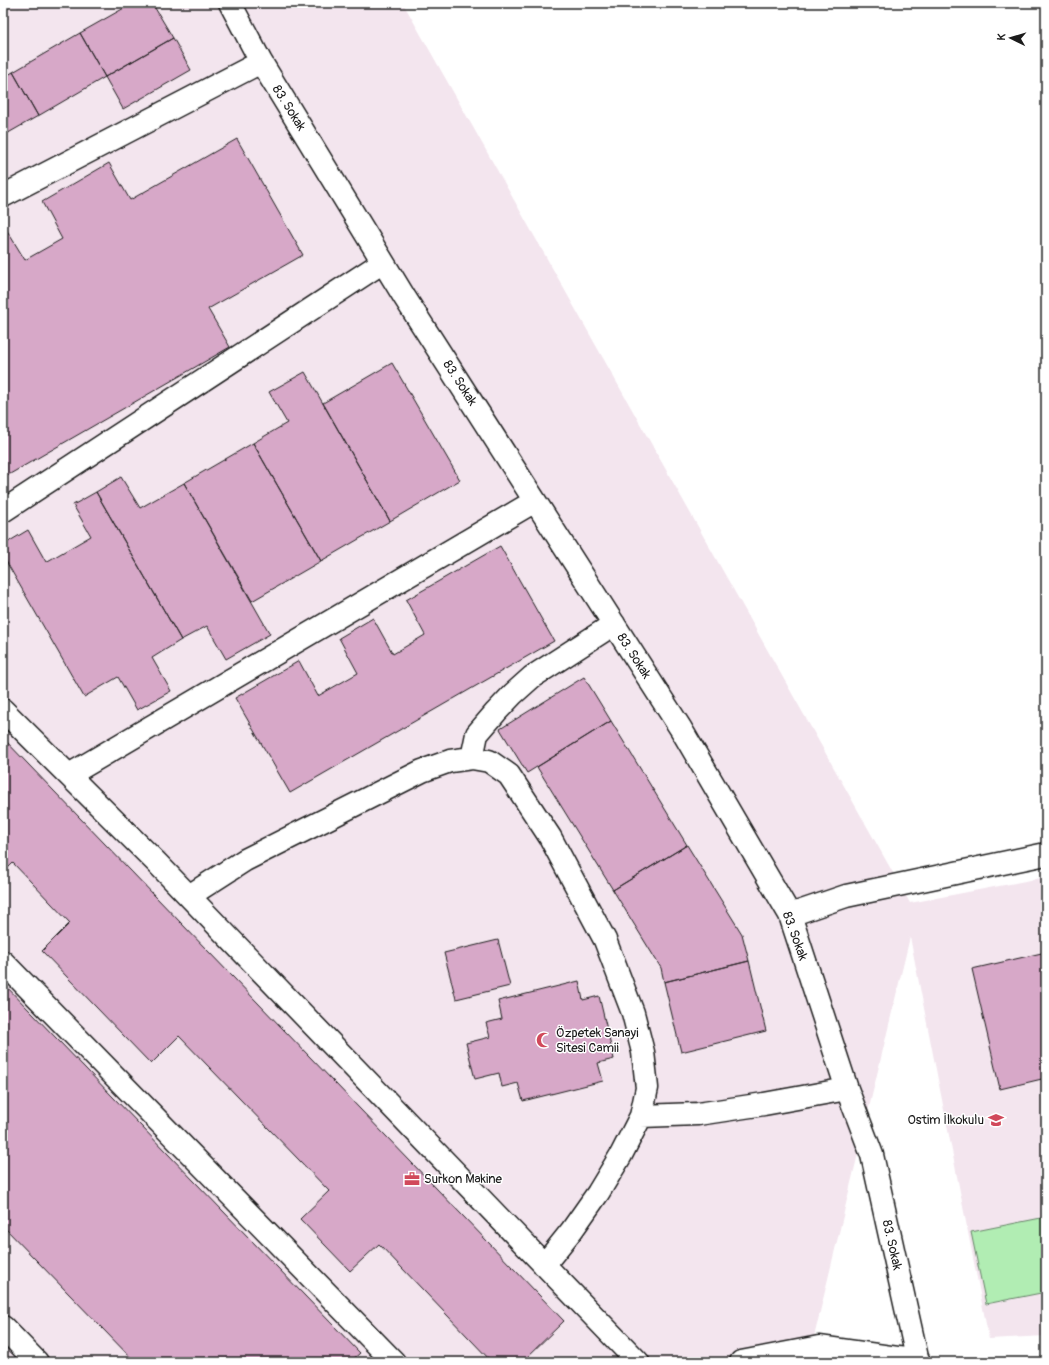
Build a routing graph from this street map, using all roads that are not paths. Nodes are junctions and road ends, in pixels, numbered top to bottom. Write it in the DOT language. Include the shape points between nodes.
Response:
graph roads {
  1 [pos="230,3"];
  2 [pos="261,62"];
  3 [pos="3,196"];
  4 [pos="383,262"];
  5 [pos="535,501"];
  6 [pos="3,511"];
  7 [pos="614,624"];
  8 [pos="3,710"];
  9 [pos="472,758"];
  10 [pos="69,776"];
  11 [pos="1046,854"];
  12 [pos="189,896"];
  13 [pos="790,915"];
  14 [pos="3,962"];
  15 [pos="847,1089"];
  16 [pos="641,1116"];
  17 [pos="544,1265"];
  18 [pos="3,1327"];
  19 [pos="37,1362"];
  20 [pos="394,1362"];
  21 [pos="638,1362"];
  22 [pos="741,1362"];
  23 [pos="918,1362"];
  1 -- 2 [label="street, 83. Sokak"];
  2 -- 3 [label="street"];
  2 -- 4 [label="street, 83. Sokak"];
  4 -- 5 [label="street, 83. Sokak"];
  4 -- 6 [label="street"];
  5 -- 7 [label="street, 83. Sokak"];
  5 -- 10 [label="street"];
  7 -- 9 [label="street" via="532,677 513,694 477,734"];
  7 -- 13 [label="street, 83. Sokak" via="681,729"];
  8 -- 10 [label="street"];
  9 -- 12 [label="street" via="450,761 422,771 245,860"];
  9 -- 16 [label="street" via="489,761 509,774 550,837 605,940 633,1013 643,1052 647,1088"];
  10 -- 12 [label="street"];
  11 -- 13 [label="street" via="846,896"];
  12 -- 17 [label="street"];
  13 -- 15 [label="street, 83. Sokak"];
  14 -- 20 [label="street"];
  15 -- 16 [label="street" via="698,1114"];
  15 -- 23 [label="street, 83. Sokak" via="872,1155"];
  16 -- 17 [label="street" via="598,1193"];
  17 -- 21 [label="street"];
  18 -- 19 [label="street"];
  22 -- 23 [label="street" via="818,1347"];
}
